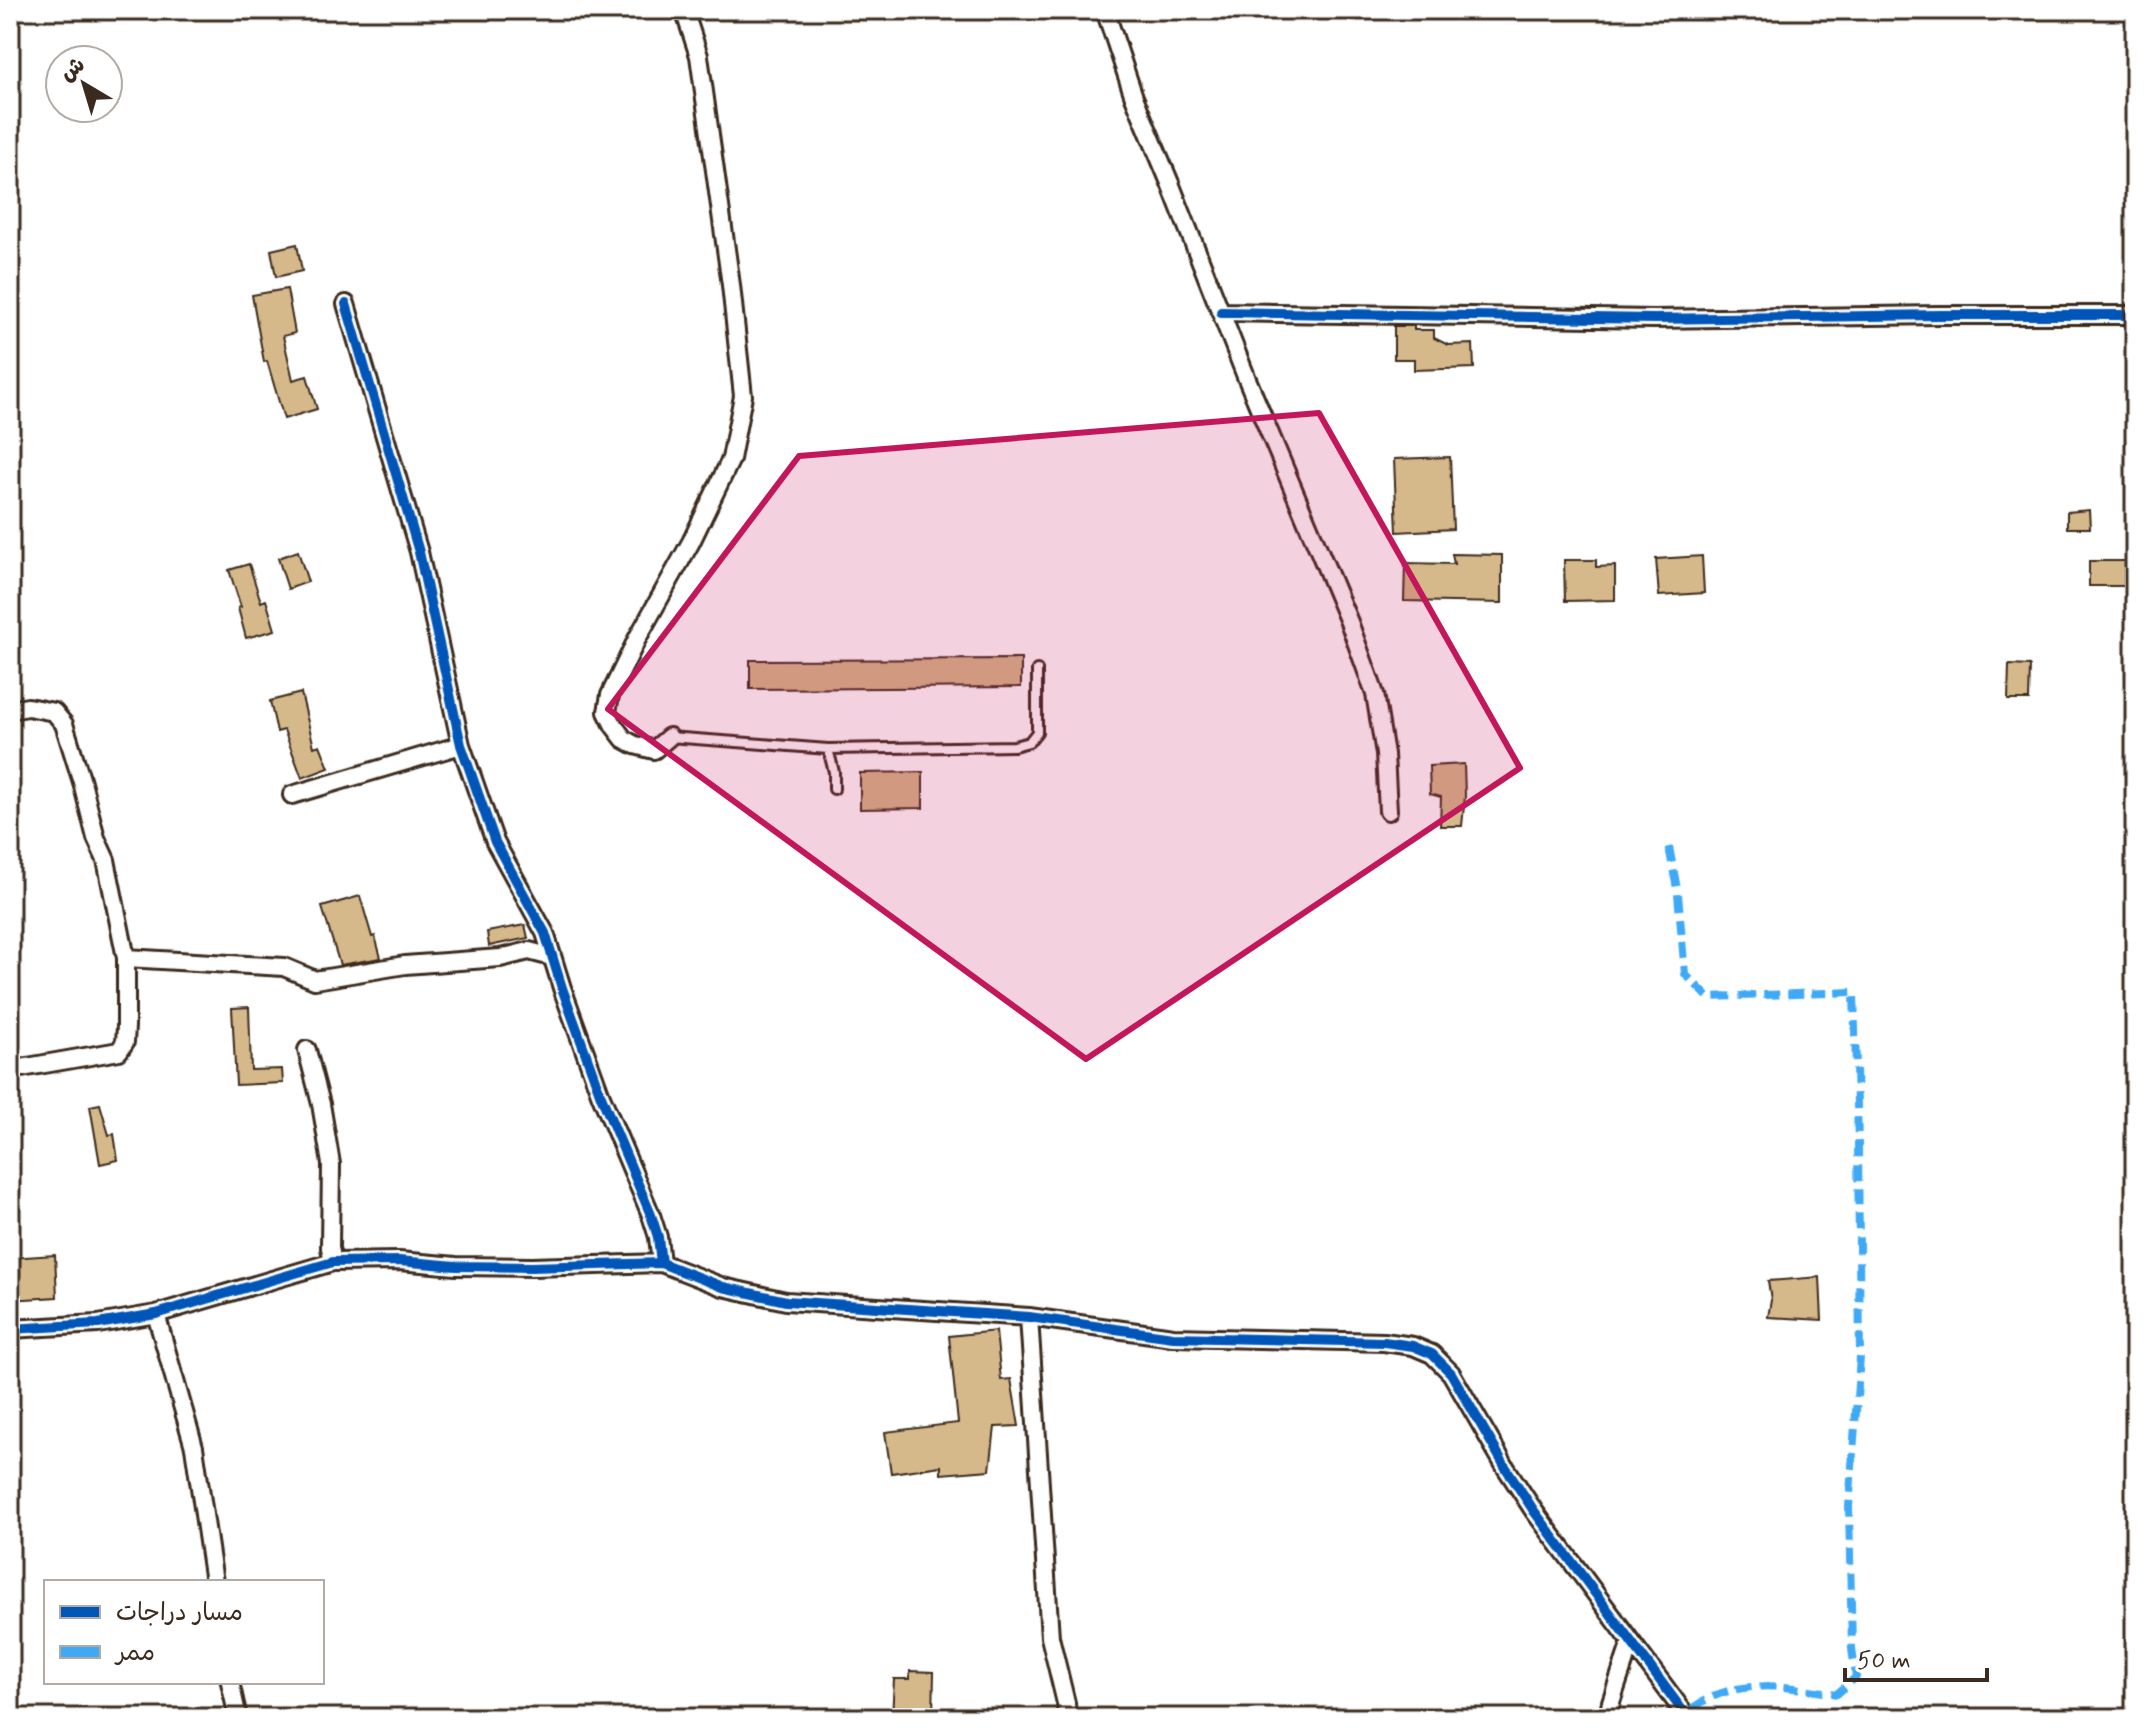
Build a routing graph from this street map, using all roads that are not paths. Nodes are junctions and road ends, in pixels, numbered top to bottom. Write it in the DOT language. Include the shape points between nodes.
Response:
graph roads {
  1 [pos="684,10"];
  2 [pos="1105,10"];
  3 [pos="346,304"];
  4 [pos="1221,312"];
  5 [pos="2135,315"];
  6 [pos="1037,670"];
  7 [pos="10,710"];
  8 [pos="669,737"];
  9 [pos="461,745"];
  10 [pos="828,749"];
  11 [pos="834,789"];
  12 [pos="292,795"];
  13 [pos="1388,811"];
  14 [pos="552,957"];
  15 [pos="126,958"];
  16 [pos="307,1050"];
  17 [pos="10,1070"];
  18 [pos="333,1262"];
  19 [pos="661,1263"];
  20 [pos="156,1314"];
  21 [pos="1029,1317"];
  22 [pos="10,1329"];
  23 [pos="214,1580"];
  24 [pos="1631,1642"];
  25 [pos="230,1684"];
  26 [pos="238,1718"];
  27 [pos="1067,1718"];
  28 [pos="1608,1718"];
  29 [pos="1688,1718"];
  1 -- 8 [label="street" via="699,56 743,396 731,459 610,695 607,712 624,739 654,750"];
  2 -- 4 [label="street" via="1134,97"];
  3 -- 9 [label="street" via="419,552"];
  4 -- 5 [label="street" via="1654,319"];
  4 -- 13 [label="street" via="1375,694"];
  6 -- 10 [label="lane" via="1037,732 1029,742"];
  7 -- 15 [label="street" via="54,712 64,724 106,860"];
  8 -- 10 [label="lane"];
  9 -- 12 [label="street"];
  9 -- 14 [label="street" via="495,842 545,933"];
  10 -- 11 [label="lane"];
  14 -- 15 [label="street" via="529,951 315,980 284,967"];
  14 -- 19 [label="street" via="601,1096 651,1215"];
  15 -- 17 [label="street" via="125,1042 119,1051"];
  16 -- 18 [label="street" via="331,1164"];
  18 -- 19 [label="street" via="532,1267"];
  18 -- 20 [label="street"];
  19 -- 21 [label="street" via="723,1287 786,1301"];
  20 -- 22 [label="street" via="98,1324"];
  20 -- 23 [label="street" via="194,1447"];
  21 -- 24 [label="street" via="1173,1337 1384,1342 1432,1354 1451,1373 1534,1511"];
  21 -- 27 [label="street" via="1050,1637"];
  24 -- 28 [label="street"];
  24 -- 29 [label="street"];
  25 -- 26 [label="street"];
}
